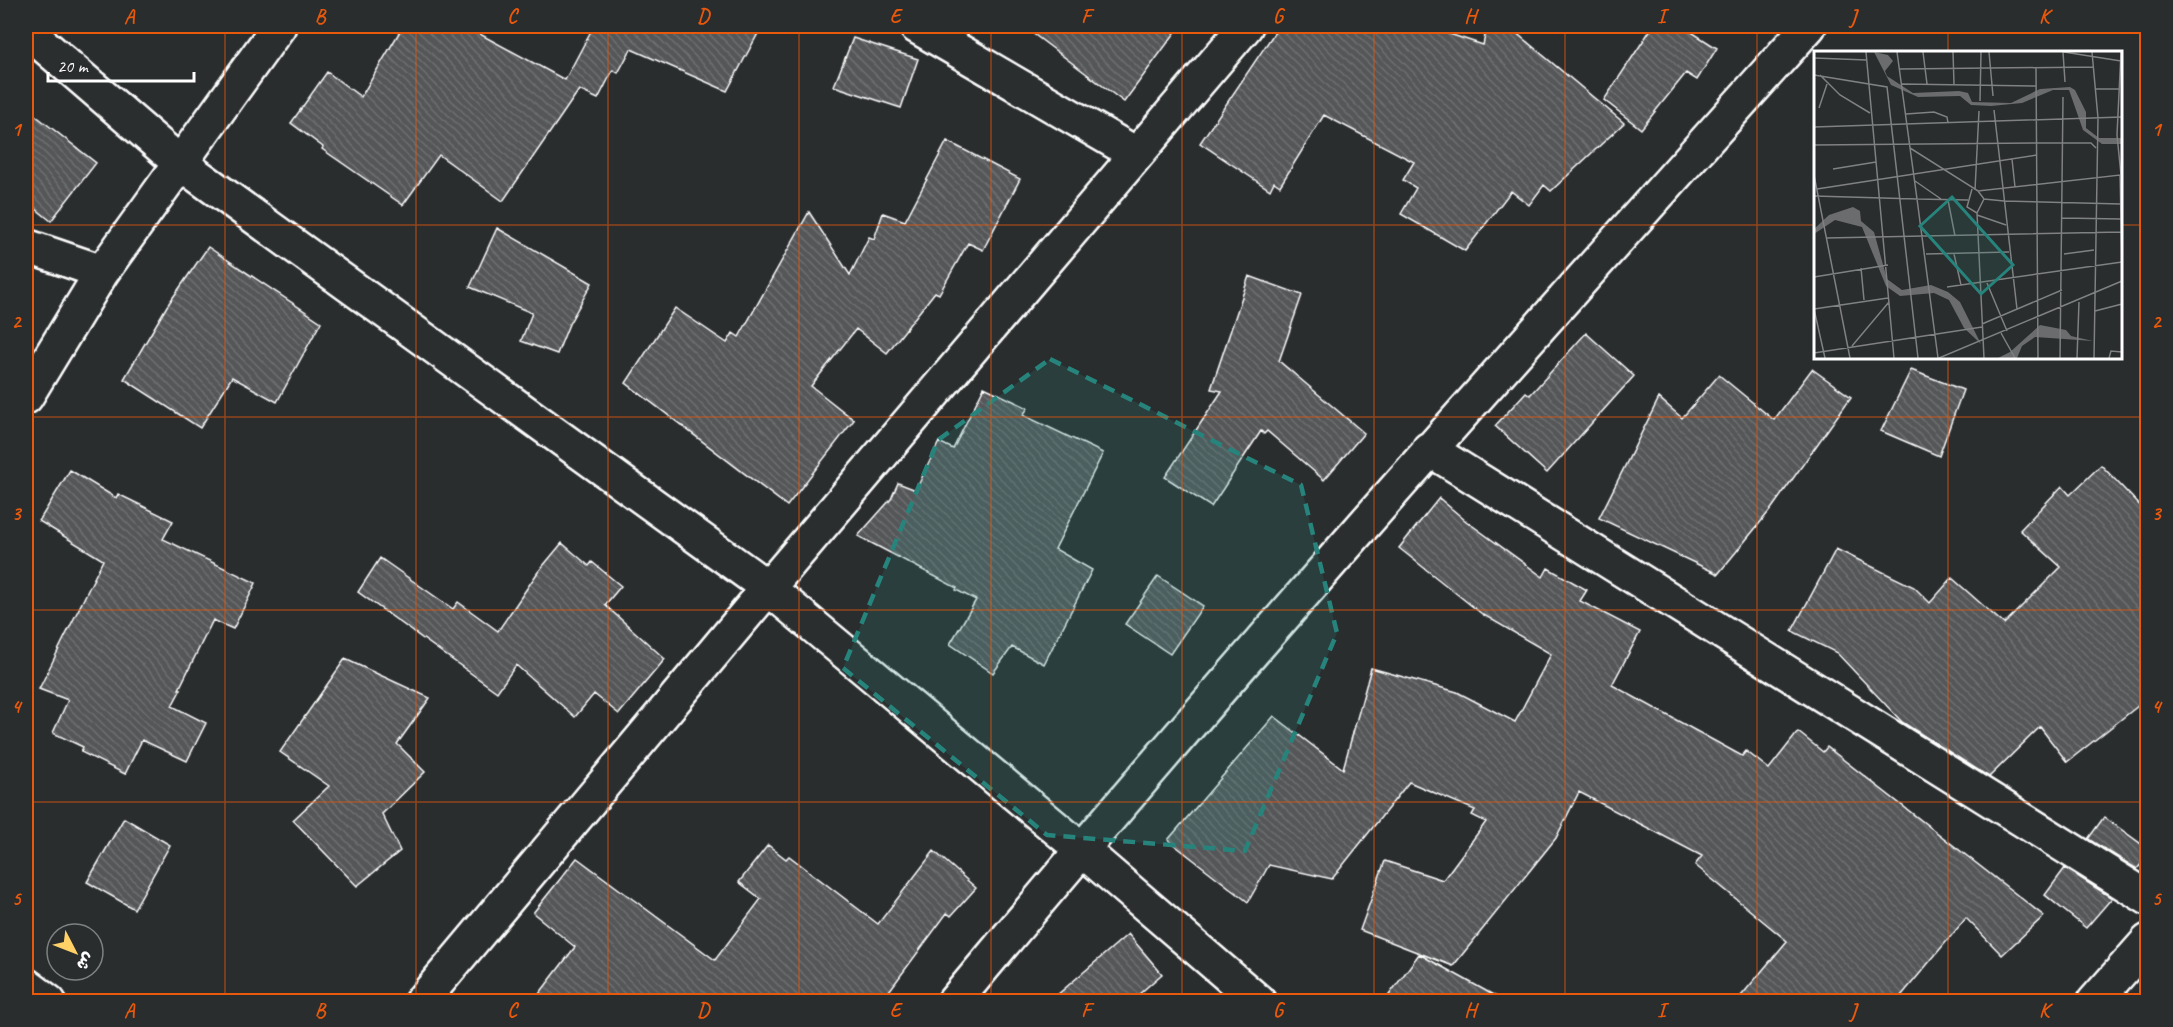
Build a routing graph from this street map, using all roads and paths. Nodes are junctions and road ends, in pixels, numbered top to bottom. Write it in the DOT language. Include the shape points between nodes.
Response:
graph roads {
  1 [pos="279,26"];
  2 [pos="916,26"];
  3 [pos="1246,26"];
  4 [pos="1809,26"];
  5 [pos="26,30"];
  6 [pos="1136,154"];
  7 [pos="180,163"];
  8 [pos="26,246"];
  9 [pos="102,272"];
  10 [pos="26,397"];
  11 [pos="1429,449"];
  12 [pos="768,588"];
  13 [pos="1081,849"];
  14 [pos="2148,898"];
  15 [pos="2148,941"];
  16 [pos="26,985"];
  17 [pos="49,1002"];
  18 [pos="421,1002"];
  19 [pos="954,1002"];
  20 [pos="1259,1002"];
  21 [pos="2094,1002"];
  1 -- 7 [label="street"];
  2 -- 6 [label="street"];
  3 -- 6 [label="street"];
  4 -- 11 [label="street"];
  5 -- 7 [label="street"];
  6 -- 12 [label="street"];
  7 -- 9 [label="street"];
  7 -- 12 [label="street"];
  8 -- 9 [label="street"];
  9 -- 10 [label="street"];
  11 -- 13 [label="street"];
  11 -- 14 [label="street"];
  12 -- 13 [label="street"];
  12 -- 18 [label="street"];
  13 -- 19 [label="street"];
  13 -- 20 [label="street"];
  15 -- 21 [label="street"];
  16 -- 17 [label="street"];
}
